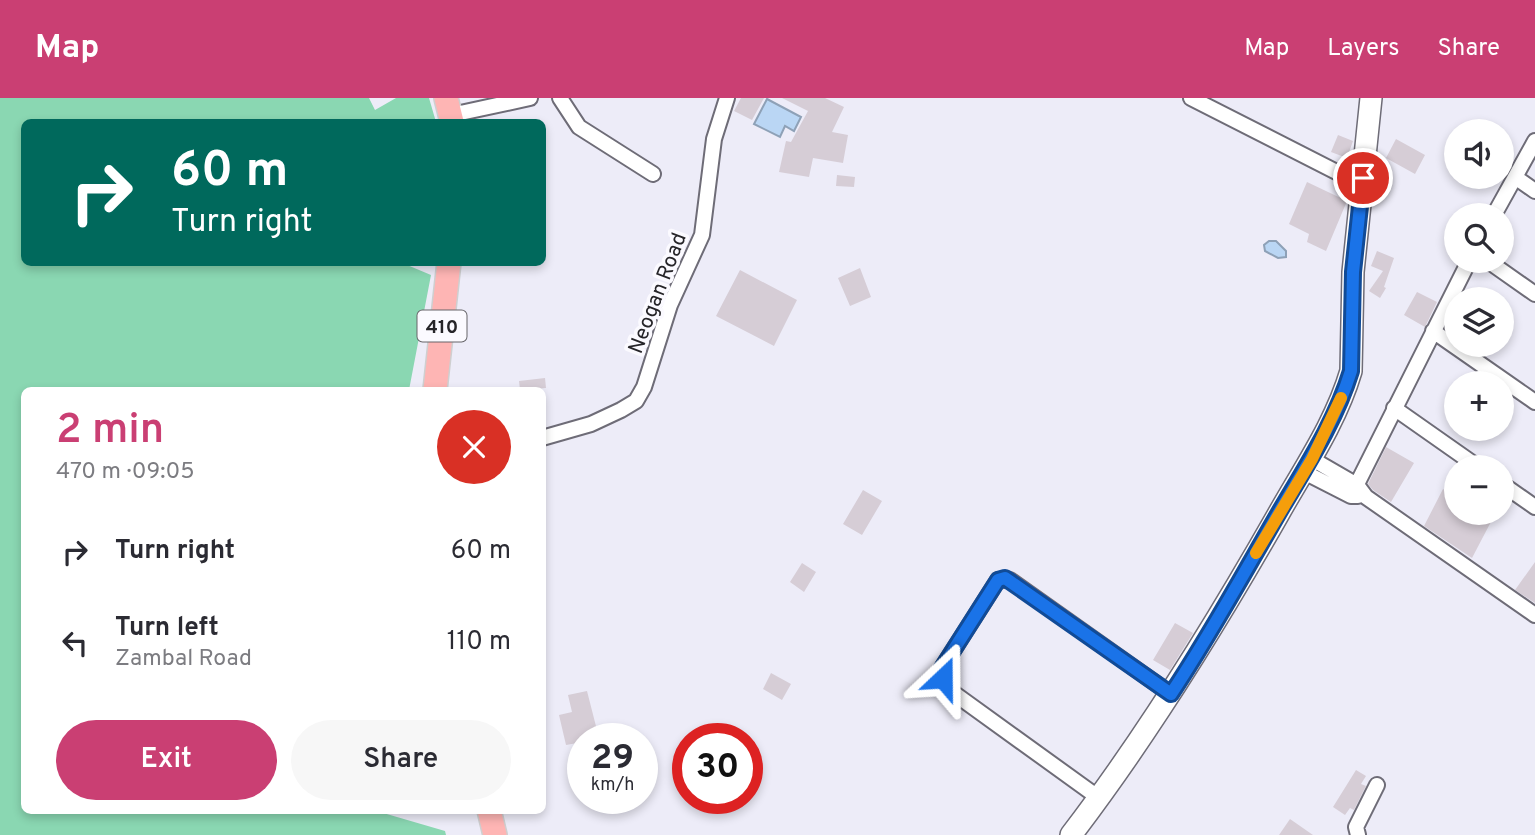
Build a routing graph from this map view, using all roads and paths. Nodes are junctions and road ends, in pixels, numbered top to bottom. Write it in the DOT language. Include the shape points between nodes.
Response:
graph roads {
  1 [pos="530,98"];
  2 [pos="560,98"];
  3 [pos="727,98"];
  4 [pos="1191,98"];
  5 [pos="1371,98"];
  6 [pos="450,112"];
  7 [pos="1535,141"];
  8 [pos="653,174"];
  9 [pos="1515,177"];
  10 [pos="1362,185"];
  11 [pos="1535,191"];
  12 [pos="1501,203"];
  13 [pos="449,266"];
  14 [pos="1463,273"];
  15 [pos="1505,273"];
  16 [pos="1535,294"];
  17 [pos="1433,331"];
  18 [pos="435,387"];
  19 [pos="1535,401"];
  20 [pos="1394,408"];
  21 [pos="546,437"];
  22 [pos="1461,455"];
  23 [pos="1308,466"];
  24 [pos="1358,493"];
  25 [pos="1514,493"];
  26 [pos="1535,508"];
  27 [pos="1535,615"];
  28 [pos="1171,694"];
  29 [pos="1377,785"];
  30 [pos="1099,798"];
  31 [pos="490,814"];
  32 [pos="495,835"];
  33 [pos="1071,835"];
  34 [pos="1358,835"];
  1 -- 6 [label="street"];
  2 -- 8 [label="street" via="579,127"];
  3 -- 21 [label="street, Neogan Road" via="714,139 702,235 670,304 644,387 636,401 621,410"];
  4 -- 10 [label="street"];
  5 -- 10 [label="street"];
  7 -- 9 [label="street"];
  9 -- 11 [label="street"];
  9 -- 12 [label="street"];
  10 -- 23 [label="street" via="1353,272 1351,371"];
  13 -- 18 [label="main road, 410"];
  14 -- 17 [label="street"];
  15 -- 16 [label="street"];
  17 -- 19 [label="street"];
  17 -- 20 [label="street"];
  20 -- 22 [label="street"];
  20 -- 24 [label="street"];
  23 -- 24 [label="street"];
  23 -- 28 [label="street"];
  24 -- 27 [label="street"];
  25 -- 26 [label="street"];
  28 -- 30 [label="street"];
  28 -- 30 [label="street" via="1010,580 998,580 942,668 948,689"];
  29 -- 34 [label="street" via="1356,827"];
  30 -- 33 [label="street"];
  31 -- 32 [label="main road"];
}
